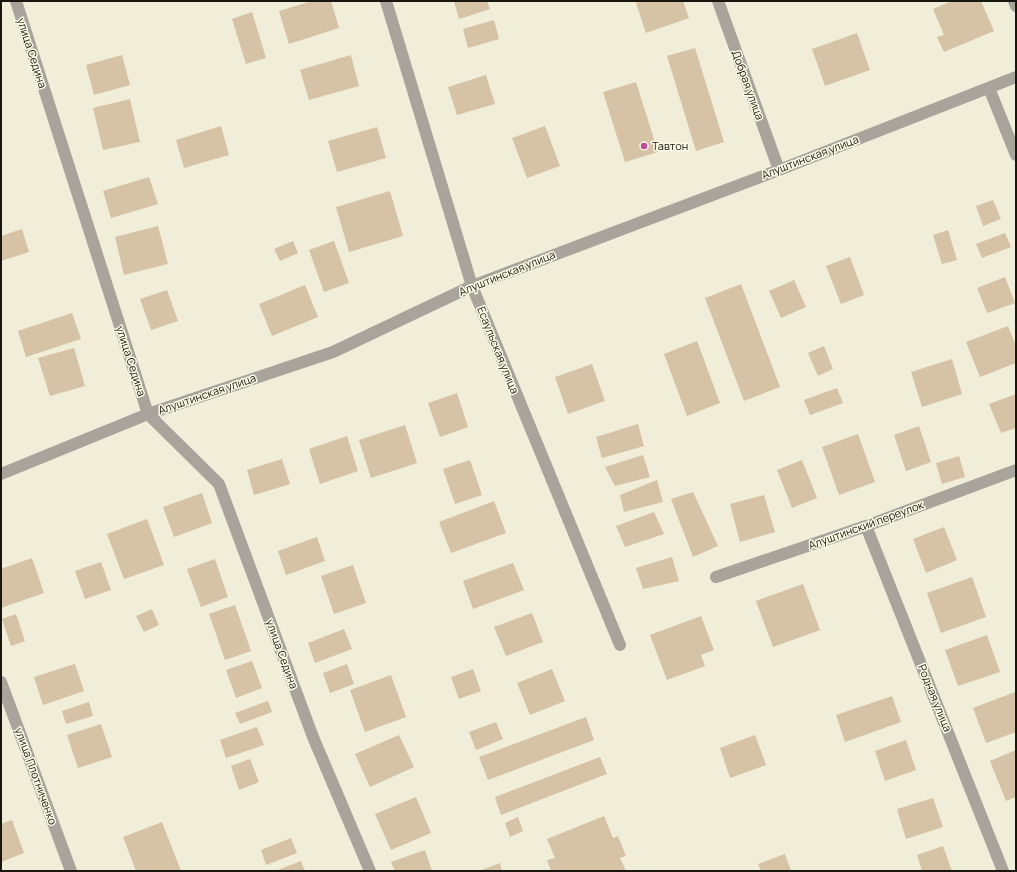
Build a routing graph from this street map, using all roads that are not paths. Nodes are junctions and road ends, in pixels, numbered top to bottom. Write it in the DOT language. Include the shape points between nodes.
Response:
graph roads {
  1 [pos="16,1"];
  2 [pos="386,1"];
  3 [pos="718,1"];
  4 [pos="1014,1"];
  5 [pos="1016,6"];
  6 [pos="1016,77"];
  7 [pos="989,88"];
  8 [pos="1016,155"];
  9 [pos="779,170"];
  10 [pos="472,286"];
  11 [pos="148,414"];
  12 [pos="1016,470"];
  13 [pos="1,474"];
  14 [pos="866,526"];
  15 [pos="716,577"];
  16 [pos="620,645"];
  17 [pos="1,682"];
  18 [pos="71,871"];
  19 [pos="370,871"];
  20 [pos="1003,871"];
  1 -- 11 [label="street, улица Седина"];
  2 -- 10 [label="street, Есаульская улица"];
  3 -- 9 [label="street, Добрая улица"];
  4 -- 5 [label="street"];
  6 -- 7 [label="street, Алуштинская улица"];
  7 -- 8 [label="street"];
  7 -- 9 [label="street, Алуштинская улица"];
  9 -- 10 [label="street, Алуштинская улица"];
  10 -- 11 [label="street, Алуштинская улица" via="333,352"];
  10 -- 16 [label="street, Есаульская улица"];
  11 -- 13 [label="street, Алуштинская улица"];
  11 -- 19 [label="street, улица Седина" via="220,484 313,737"];
  12 -- 14 [label="street, Алуштинский переулок"];
  14 -- 15 [label="street, Алуштинский переулок"];
  14 -- 20 [label="street, Родная улица"];
  17 -- 18 [label="street, улица Плотниченко"];
}
